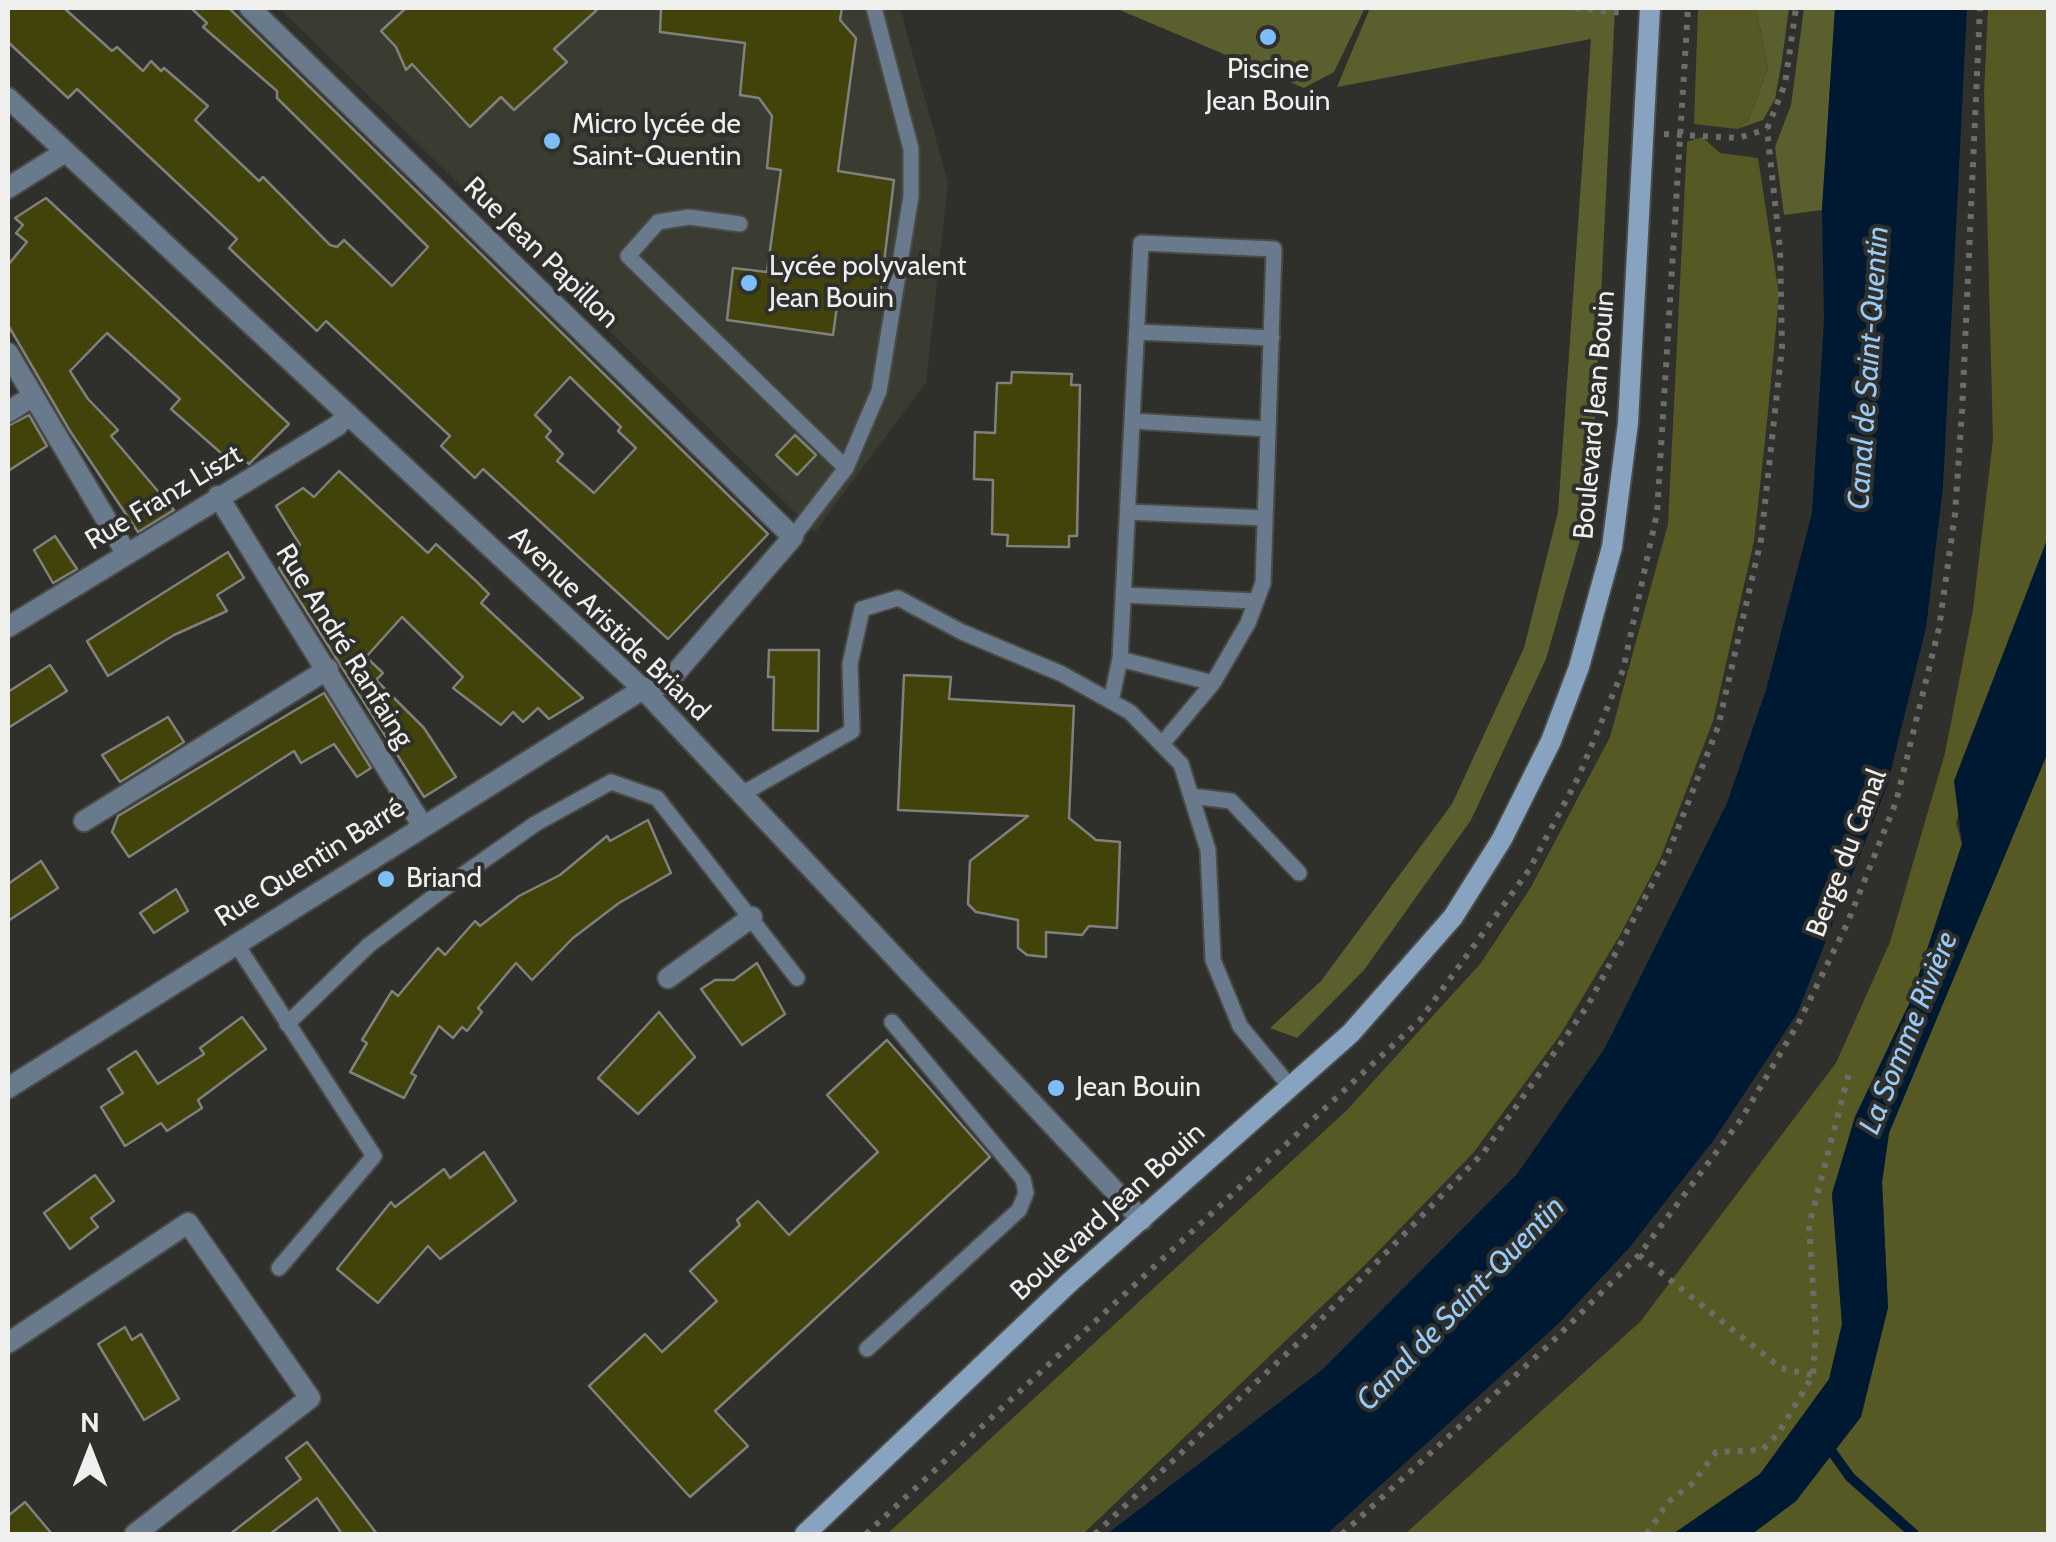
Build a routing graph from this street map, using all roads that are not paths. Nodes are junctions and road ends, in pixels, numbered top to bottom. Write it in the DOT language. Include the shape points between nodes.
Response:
graph roads {
  1 [pos="250,8"];
  2 [pos="874,8"];
  3 [pos="1650,8"];
  4 [pos="8,98"];
  5 [pos="65,152"];
  6 [pos="8,188"];
  7 [pos="740,224"];
  8 [pos="1137,332"];
  9 [pos="1272,338"];
  10 [pos="8,352"];
  11 [pos="33,396"];
  12 [pos="8,412"];
  13 [pos="348,414"];
  14 [pos="1132,422"];
  15 [pos="1268,429"];
  16 [pos="846,468"];
  17 [pos="218,496"];
  18 [pos="1128,512"];
  19 [pos="1265,518"];
  20 [pos="793,537"];
  21 [pos="126,553"];
  22 [pos="1124,595"];
  23 [pos="1256,601"];
  24 [pos="8,626"];
  25 [pos="1120,658"];
  26 [pos="328,669"];
  27 [pos="1214,683"];
  28 [pos="643,689"];
  29 [pos="1110,701"];
  30 [pos="1162,744"];
  31 [pos="742,794"];
  32 [pos="1191,796"];
  33 [pos="84,821"];
  34 [pos="422,825"];
  35 [pos="1299,872"];
  36 [pos="752,917"];
  37 [pos="235,942"];
  38 [pos="668,978"];
  39 [pos="797,978"];
  40 [pos="892,1022"];
  41 [pos="287,1024"];
  42 [pos="1288,1084"];
  43 [pos="8,1088"];
  44 [pos="1142,1220"];
  45 [pos="279,1268"];
  46 [pos="8,1344"];
  47 [pos="867,1350"];
  48 [pos="135,1534"];
  49 [pos="804,1534"];
  1 -- 20 [label="street, Rue Jean Papillon"];
  2 -- 16 [label="lane" via="911,149 911,196 880,391"];
  3 -- 42 [label="street, Boulevard Jean Bouin" via="1622,486 1596,608 1558,723 1502,839 1453,917 1351,1033"];
  4 -- 5 [label="street, Avenue Aristide Briand"];
  5 -- 6 [label="street"];
  5 -- 13 [label="street, Avenue Aristide Briand"];
  7 -- 16 [label="lane" via="689,217 658,222 628,256"];
  8 -- 9 [label="lane"];
  8 -- 9 [label="lane" via="1141,243 1274,249"];
  8 -- 14 [label="lane"];
  9 -- 15 [label="lane"];
  10 -- 11 [label="street"];
  11 -- 12 [label="street"];
  11 -- 21 [label="street"];
  13 -- 17 [label="street, Rue Franz Liszt"];
  13 -- 28 [label="street, Avenue Aristide Briand"];
  14 -- 15 [label="lane"];
  14 -- 18 [label="lane"];
  15 -- 19 [label="lane"];
  16 -- 20 [label="lane"];
  17 -- 21 [label="street, Rue Franz Liszt"];
  17 -- 26 [label="street, Rue André Ranfaing"];
  18 -- 19 [label="lane"];
  18 -- 22 [label="lane"];
  19 -- 23 [label="lane" via="1263,583"];
  20 -- 28 [label="street, Rue Quentin Barré" via="666,684"];
  21 -- 24 [label="street, Rue Franz Liszt"];
  22 -- 23 [label="lane"];
  22 -- 25 [label="lane"];
  23 -- 27 [label="lane"];
  25 -- 27 [label="lane"];
  25 -- 29 [label="lane"];
  26 -- 33 [label="street"];
  26 -- 34 [label="street, Rue André Ranfaing"];
  27 -- 30 [label="lane"];
  28 -- 31 [label="street, Avenue Aristide Briand"];
  28 -- 34 [label="street, Rue Quentin Barré"];
  29 -- 30 [label="lane"];
  29 -- 31 [label="lane" via="898,598 862,609 850,664 852,730"];
  30 -- 32 [label="lane" via="1181,764"];
  31 -- 44 [label="street, Avenue Aristide Briand"];
  32 -- 35 [label="lane" via="1231,800"];
  32 -- 42 [label="lane" via="1208,850 1214,960 1240,1026"];
  34 -- 37 [label="street, Rue Quentin Barré"];
  36 -- 38 [label="street"];
  36 -- 39 [label="lane"];
  36 -- 41 [label="lane" via="656,798 611,782 535,824 442,890 369,945"];
  37 -- 41 [label="lane"];
  37 -- 43 [label="street, Rue Quentin Barré"];
  40 -- 47 [label="lane" via="1022,1179 1026,1193 1019,1210"];
  41 -- 45 [label="lane" via="374,1156"];
  42 -- 44 [label="street, Boulevard Jean Bouin"];
  44 -- 49 [label="street, Boulevard Jean Bouin"];
  46 -- 48 [label="street" via="188,1222 310,1398"];
}
